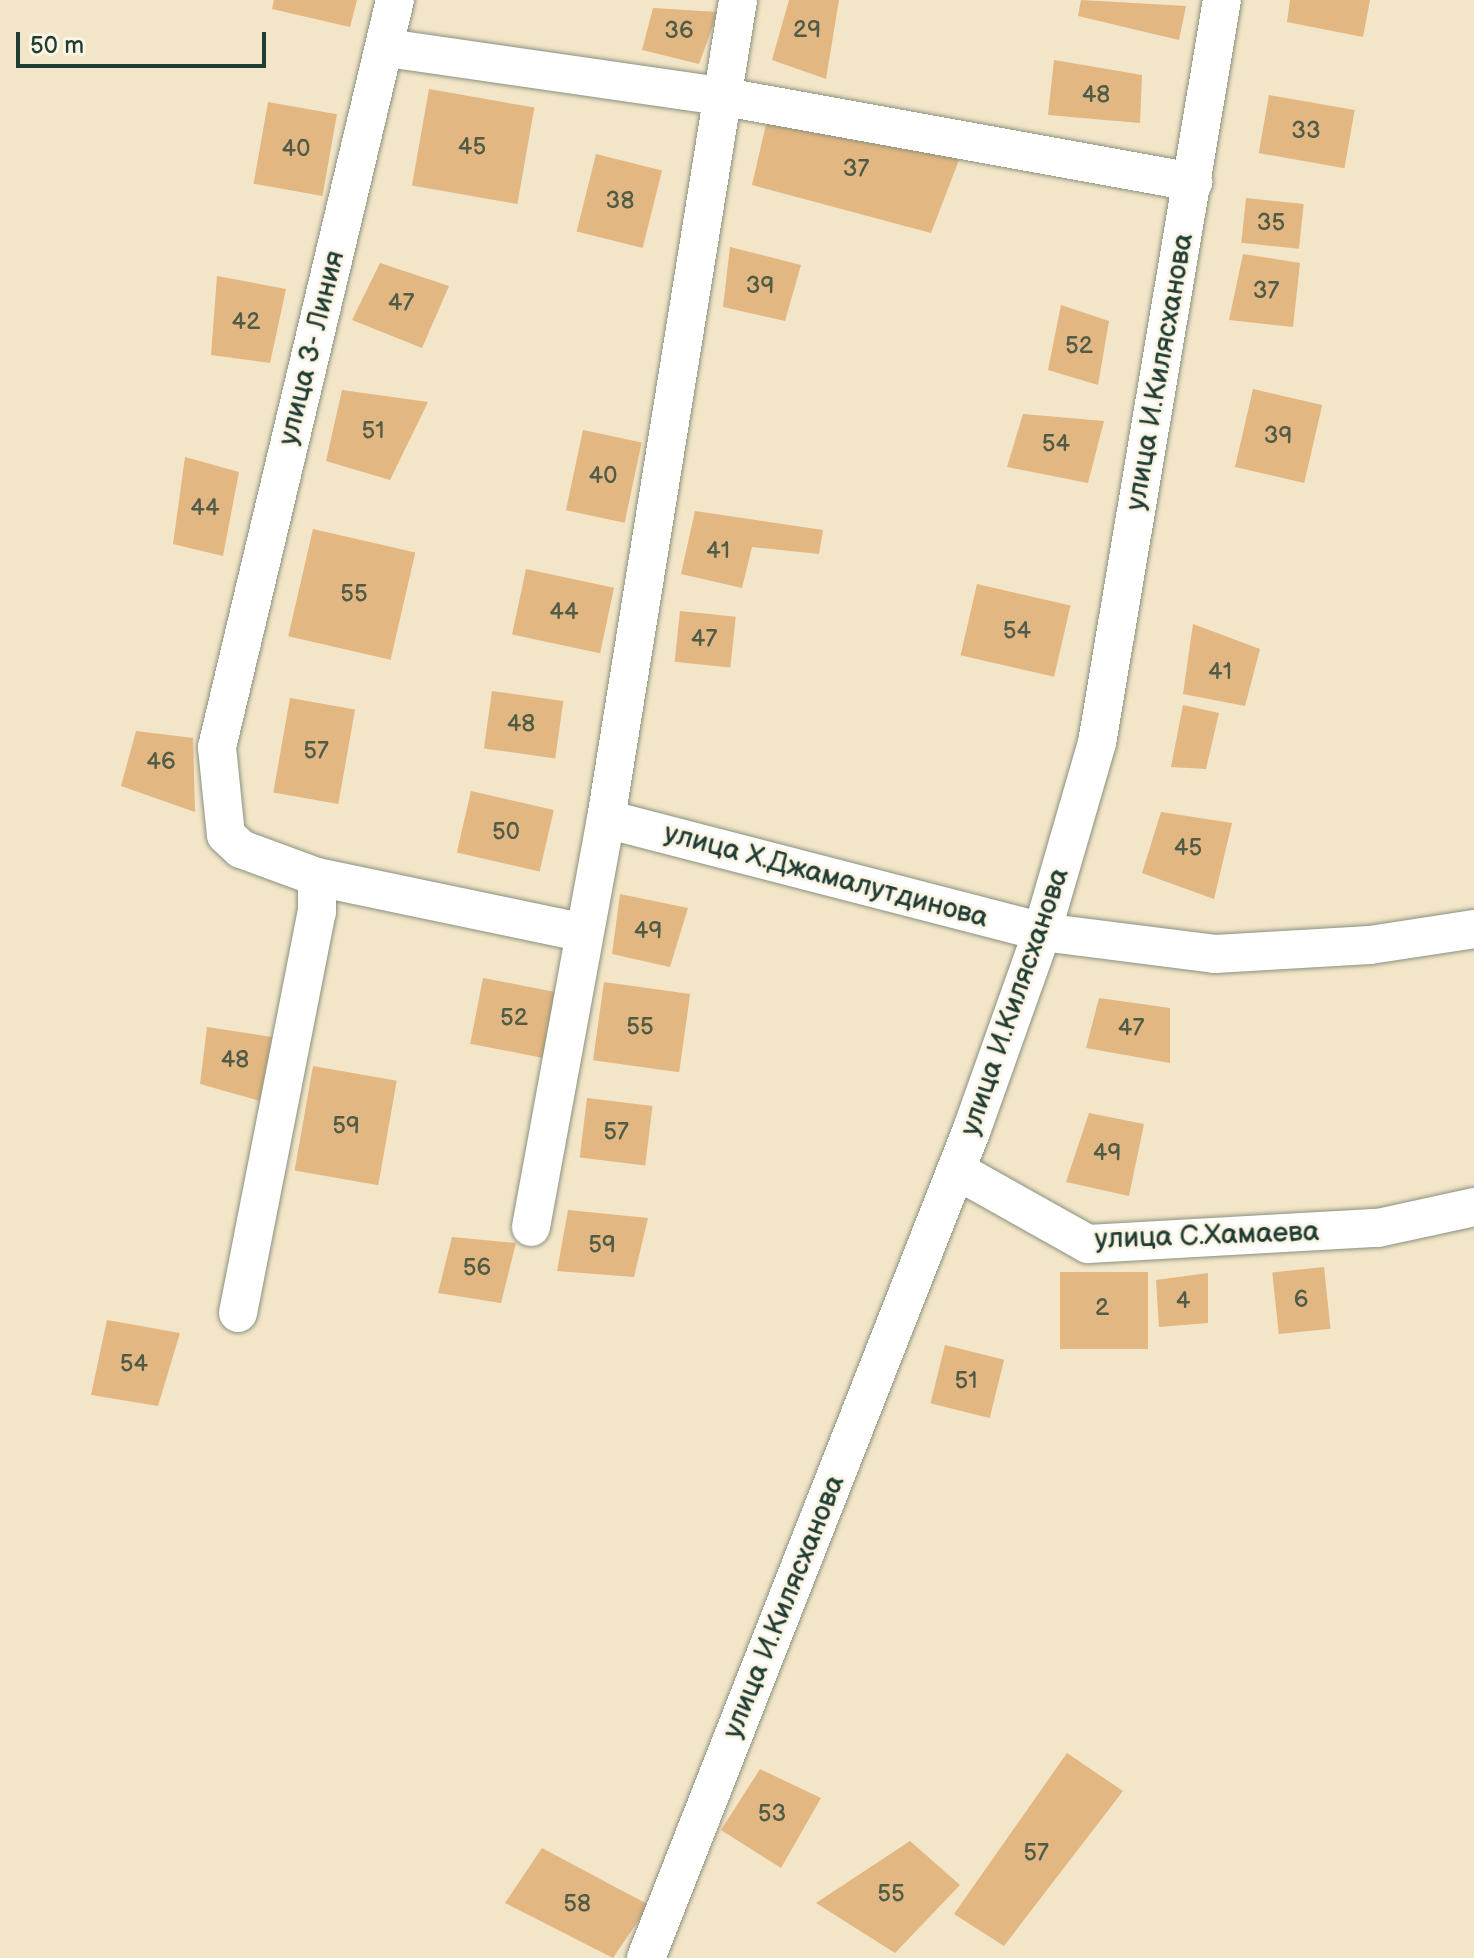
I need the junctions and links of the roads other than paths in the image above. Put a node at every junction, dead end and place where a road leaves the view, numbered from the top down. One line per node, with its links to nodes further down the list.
1 (395, 0): 4 (street, улица 3- Линия)
2 (1222, 0): 6 (street, улица И.Килясханова)
3 (737, 7): 5 (street)
4 (387, 48): 5 (street); 8 (street, улица 3- Линия)
5 (725, 97): 6 (street); 7 (street)
6 (1193, 182): 11 (street, улица И.Килясханова)
7 (606, 819): 10 (street); 11 (street, улица Х.Джамалутдинова)
8 (317, 877): 10 (street, улица 3- Линия); 15 (street)
9 (1474, 929): 11 (street, улица Х.Джамалутдинова)
10 (580, 932): 14 (street)
11 (1042, 932): 12 (street, улица И.Килясханова)
12 (956, 1170): 13 (street, улица С.Хамаева); 16 (street, улица И.Килясханова)
13 (1474, 1207)
14 (531, 1227)
15 (238, 1313)
16 (646, 1958)

